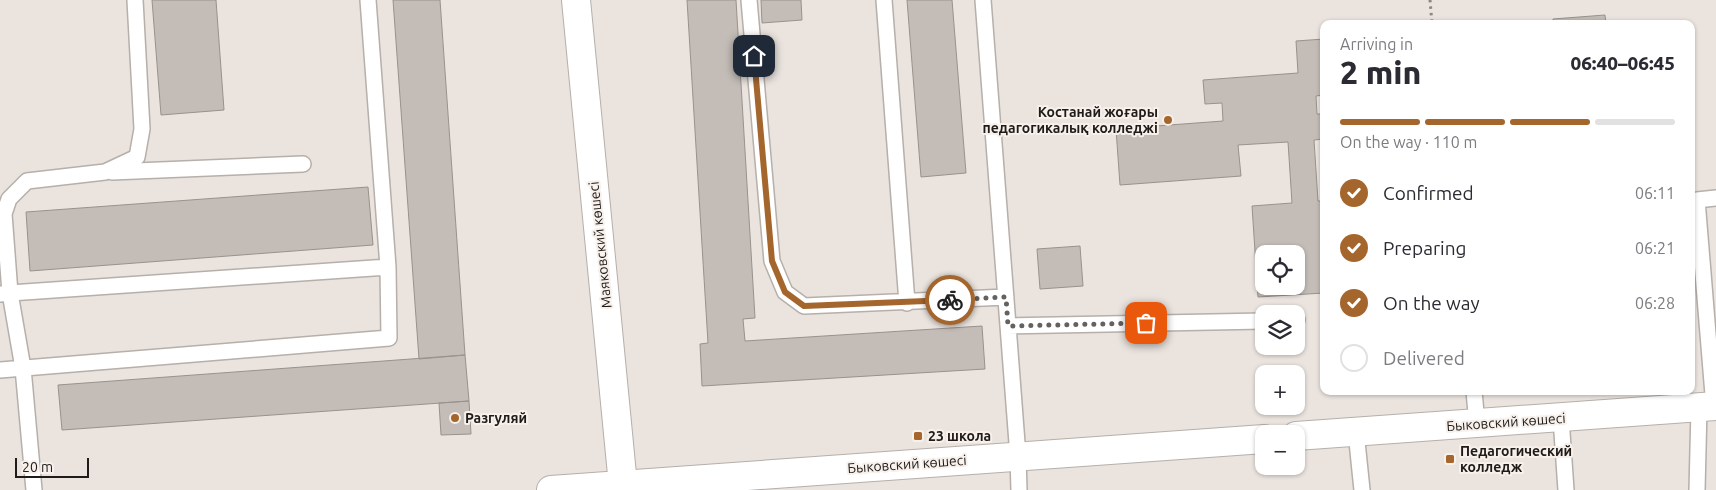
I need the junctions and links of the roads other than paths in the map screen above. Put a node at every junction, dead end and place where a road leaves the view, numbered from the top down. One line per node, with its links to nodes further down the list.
1 (135, 0): 8 (lane)
2 (368, 0): 13 (lane)
3 (576, 0): 29 (main road, Маяковский көшесі)
4 (749, 0): 16 (lane)
5 (884, 0): 16 (lane)
6 (982, 0): 15 (lane)
7 (303, 164): 8 (lane)
8 (105, 172): 9 (lane)
9 (4, 198): 14 (lane)
10 (1716, 198): 11 (lane)
11 (1695, 200)
12 (1695, 214): 22 (lane)
13 (388, 267): 14 (lane); 19 (lane)
14 (5, 294): 19 (lane)
15 (1006, 297): 16 (lane); 18 (lane)
16 (907, 303)
17 (1255, 321): 18 (lane)
18 (1008, 326): 28 (lane)
19 (23, 368): 20 (lane); 30 (lane)
20 (0, 370)
21 (1474, 395): 24 (lane)
22 (1709, 407): 23 (main road, Быковский көшесі); 35 (lane)
23 (1561, 418): 24 (main road, Быковский көшесі); 34 (lane)
24 (1477, 424): 25 (main road, Быковский көшесі)
25 (1356, 432): 26 (main road, Быковский көшесі); 33 (lane)
26 (1305, 435)
27 (1255, 440): 28 (main road, Быковский көшесі)
28 (1018, 456): 29 (main road, Быковский көшесі); 32 (lane)
29 (623, 487): 31 (main road, Быковский көшесі)
30 (34, 490)
31 (551, 490)
32 (1019, 490)
33 (1362, 490)
34 (1566, 490)
35 (1697, 490)

